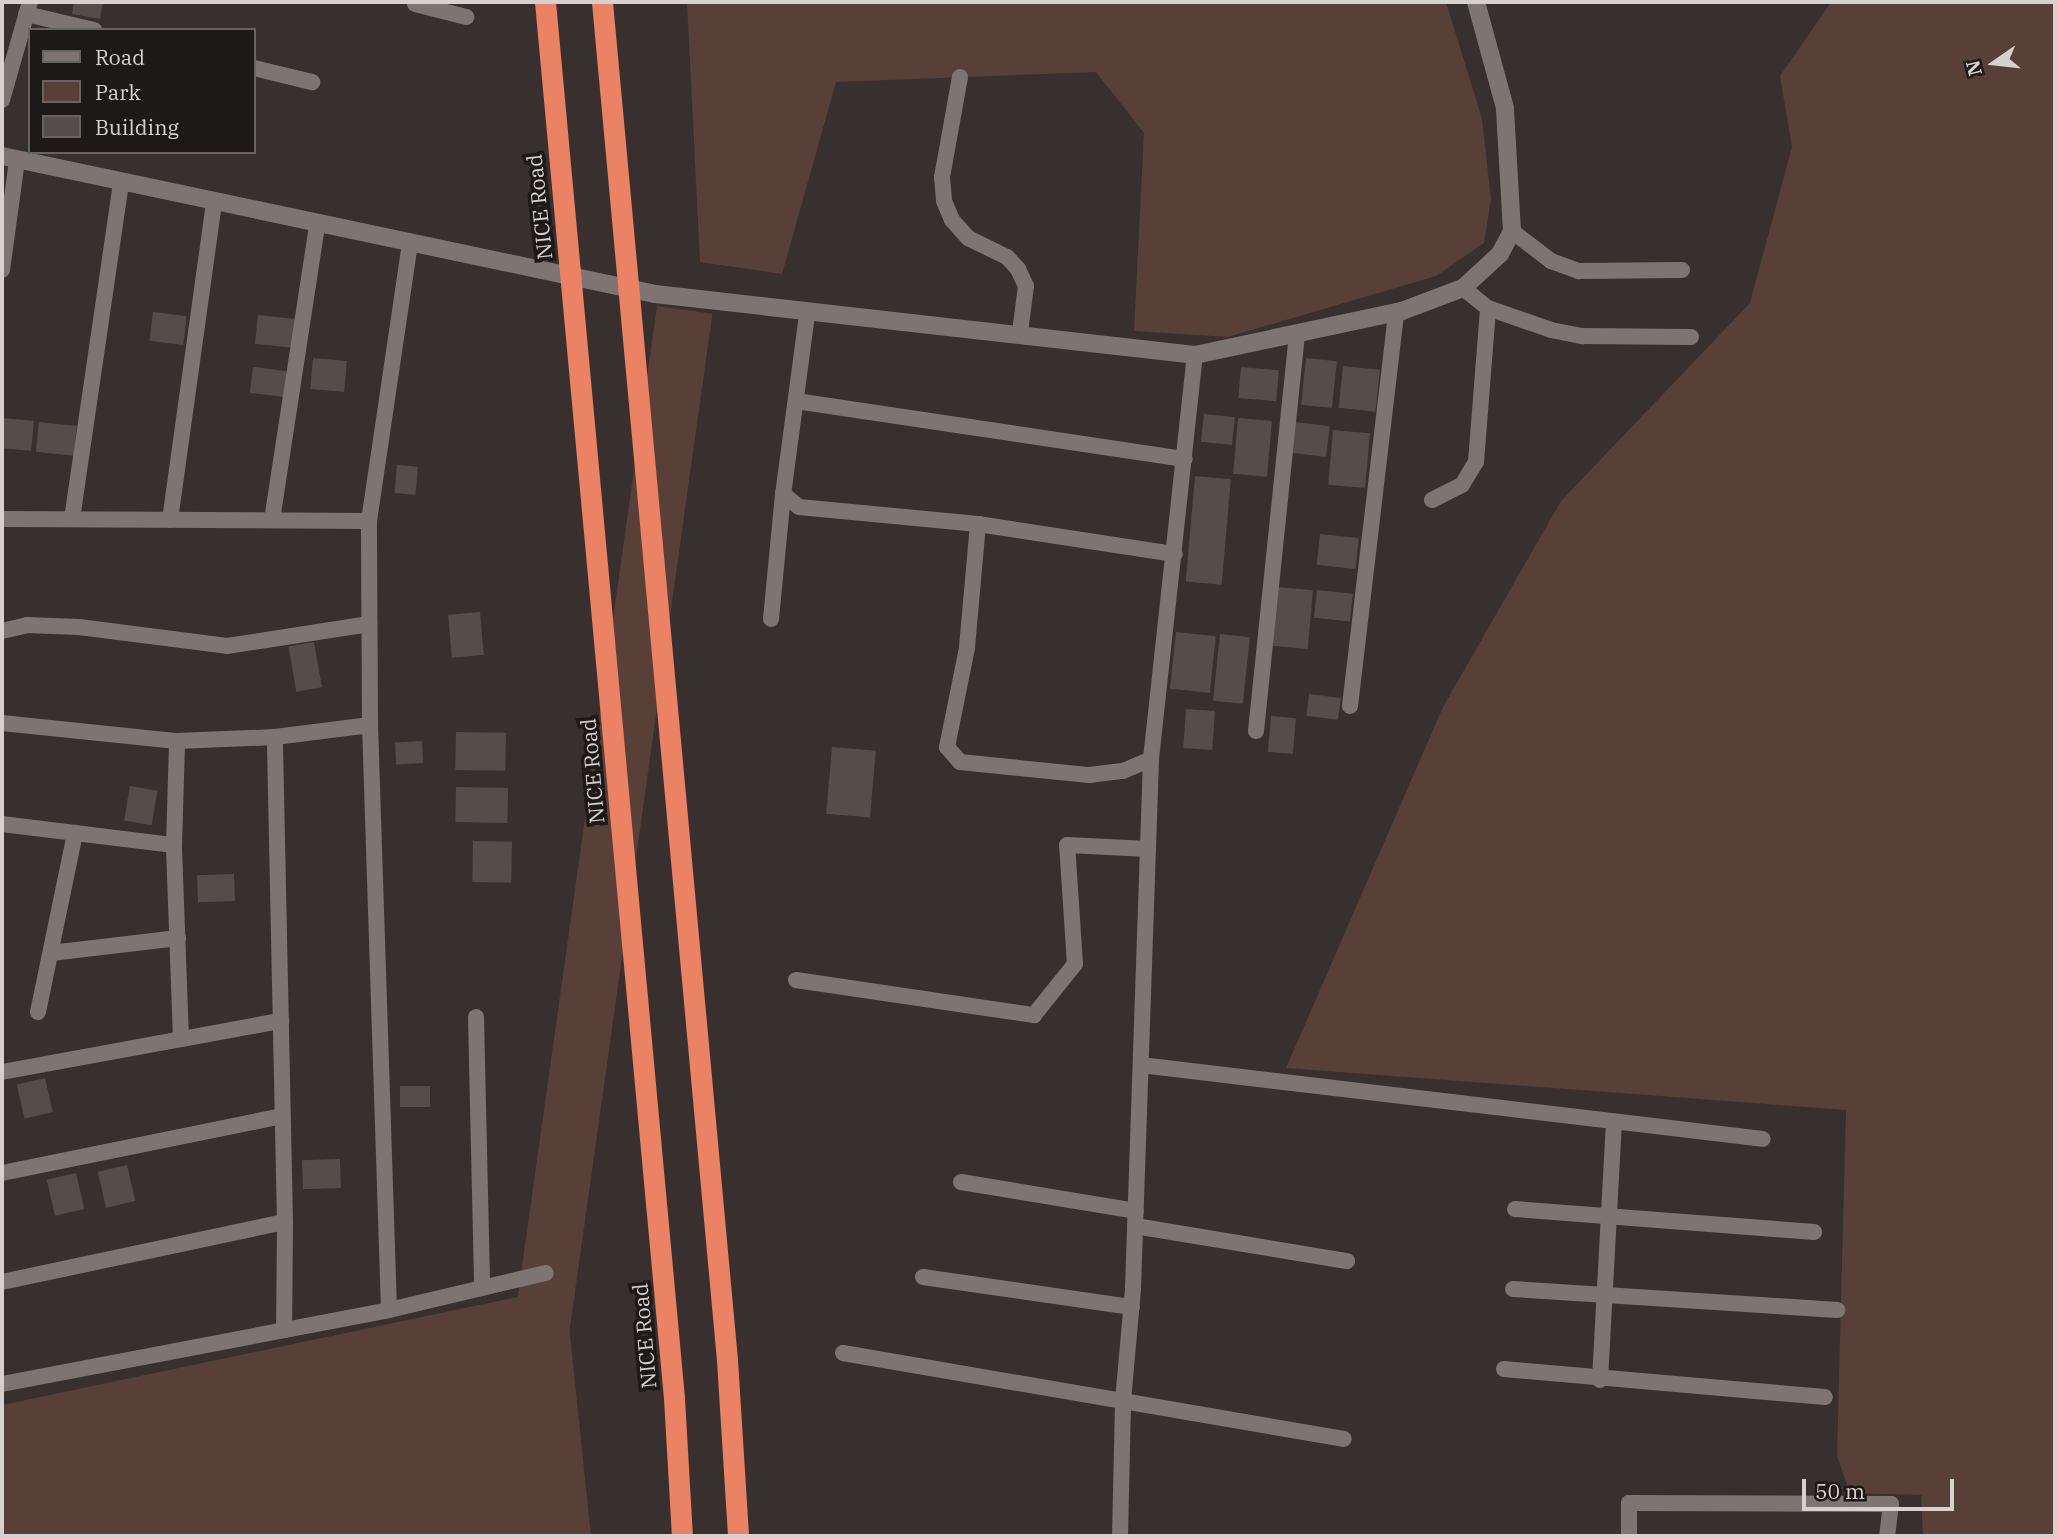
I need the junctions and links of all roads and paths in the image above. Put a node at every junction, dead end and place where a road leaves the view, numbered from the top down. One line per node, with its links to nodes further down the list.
1 (545, 2): 90 (highway, NICE Road)
2 (602, 2): 91 (highway)
3 (1476, 2): 16 (street)
4 (411, 3): 6 (street)
5 (28, 8): 7 (street); 11 (street)
6 (466, 17)
7 (88, 28)
8 (256, 68): 10 (street)
9 (960, 77): 24 (street)
10 (312, 82)
11 (2, 100)
12 (10, 158): 13 (street); 18 (street)
13 (121, 182): 14 (street); 33 (street)
14 (214, 202): 15 (street); 34 (street)
15 (317, 225): 17 (street); 35 (street)
16 (1512, 231): 19 (street); 20 (street)
17 (410, 244): 23 (street); 36 (street)
18 (2, 270)
19 (1682, 271)
20 (1463, 288): 21 (street); 22 (street)
21 (1488, 308): 26 (street); 31 (street)
22 (1396, 312): 25 (street); 42 (street)
23 (807, 314): 24 (street); 28 (street)
24 (1020, 332): 27 (street)
25 (1297, 335): 27 (street); 45 (street)
26 (1691, 337)
27 (1195, 355): 29 (street)
28 (796, 401): 29 (street); 30 (street)
29 (1185, 459): 38 (street)
30 (783, 494): 37 (street); 39 (street)
31 (1432, 500)
32 (2, 519): 33 (street)
33 (72, 519): 34 (street)
34 (170, 520): 35 (street)
35 (272, 520): 36 (street)
36 (369, 521): 40 (street)
37 (978, 524): 38 (street); 48 (street)
38 (1175, 554): 48 (street)
39 (771, 619)
40 (369, 624): 41 (street); 44 (street)
41 (2, 631)
42 (1350, 706)
43 (2, 723): 47 (street)
44 (370, 725): 46 (street); 80 (street)
45 (1256, 731)
46 (275, 737): 47 (street); 58 (street)
47 (177, 741): 51 (street)
48 (1151, 759): 52 (street)
49 (2, 824): 50 (street)
50 (75, 833): 51 (street); 54 (street)
51 (174, 845): 53 (street)
52 (1148, 849): 55 (street); 60 (street)
53 (178, 939): 54 (street); 59 (street)
54 (51, 953): 56 (street)
55 (796, 980)
56 (38, 1012)
57 (476, 1017): 76 (street)
58 (281, 1021): 59 (street); 62 (street)
59 (181, 1038): 61 (street)
60 (1141, 1065): 63 (street); 69 (street)
61 (2, 1072)
62 (282, 1116): 65 (street); 70 (street)
63 (1614, 1121): 64 (street); 68 (street)
64 (1763, 1139)
65 (2, 1172)
66 (961, 1182): 69 (street)
67 (1515, 1209): 68 (street)
68 (1609, 1217): 71 (street); 78 (street)
69 (1135, 1219): 72 (street); 79 (street)
70 (285, 1222): 75 (street); 82 (street)
71 (1814, 1232)
72 (1347, 1261)
73 (546, 1273): 76 (street)
74 (923, 1277): 79 (street)
75 (2, 1282)
76 (482, 1288): 80 (street)
77 (1513, 1289): 78 (street)
78 (1605, 1293): 81 (street); 85 (street)
79 (1132, 1307): 88 (street)
80 (389, 1310): 82 (street)
81 (1837, 1310)
82 (284, 1330): 86 (street)
83 (843, 1353): 88 (street)
84 (1504, 1369): 85 (street)
85 (1600, 1380): 87 (street)
86 (2, 1384)
87 (1825, 1397)
88 (1123, 1401): 89 (street); 92 (street)
89 (1344, 1438)
90 (682, 1536)
91 (738, 1536)
92 (1120, 1536)
93 (1629, 1536): 94 (street)
94 (1887, 1536)

